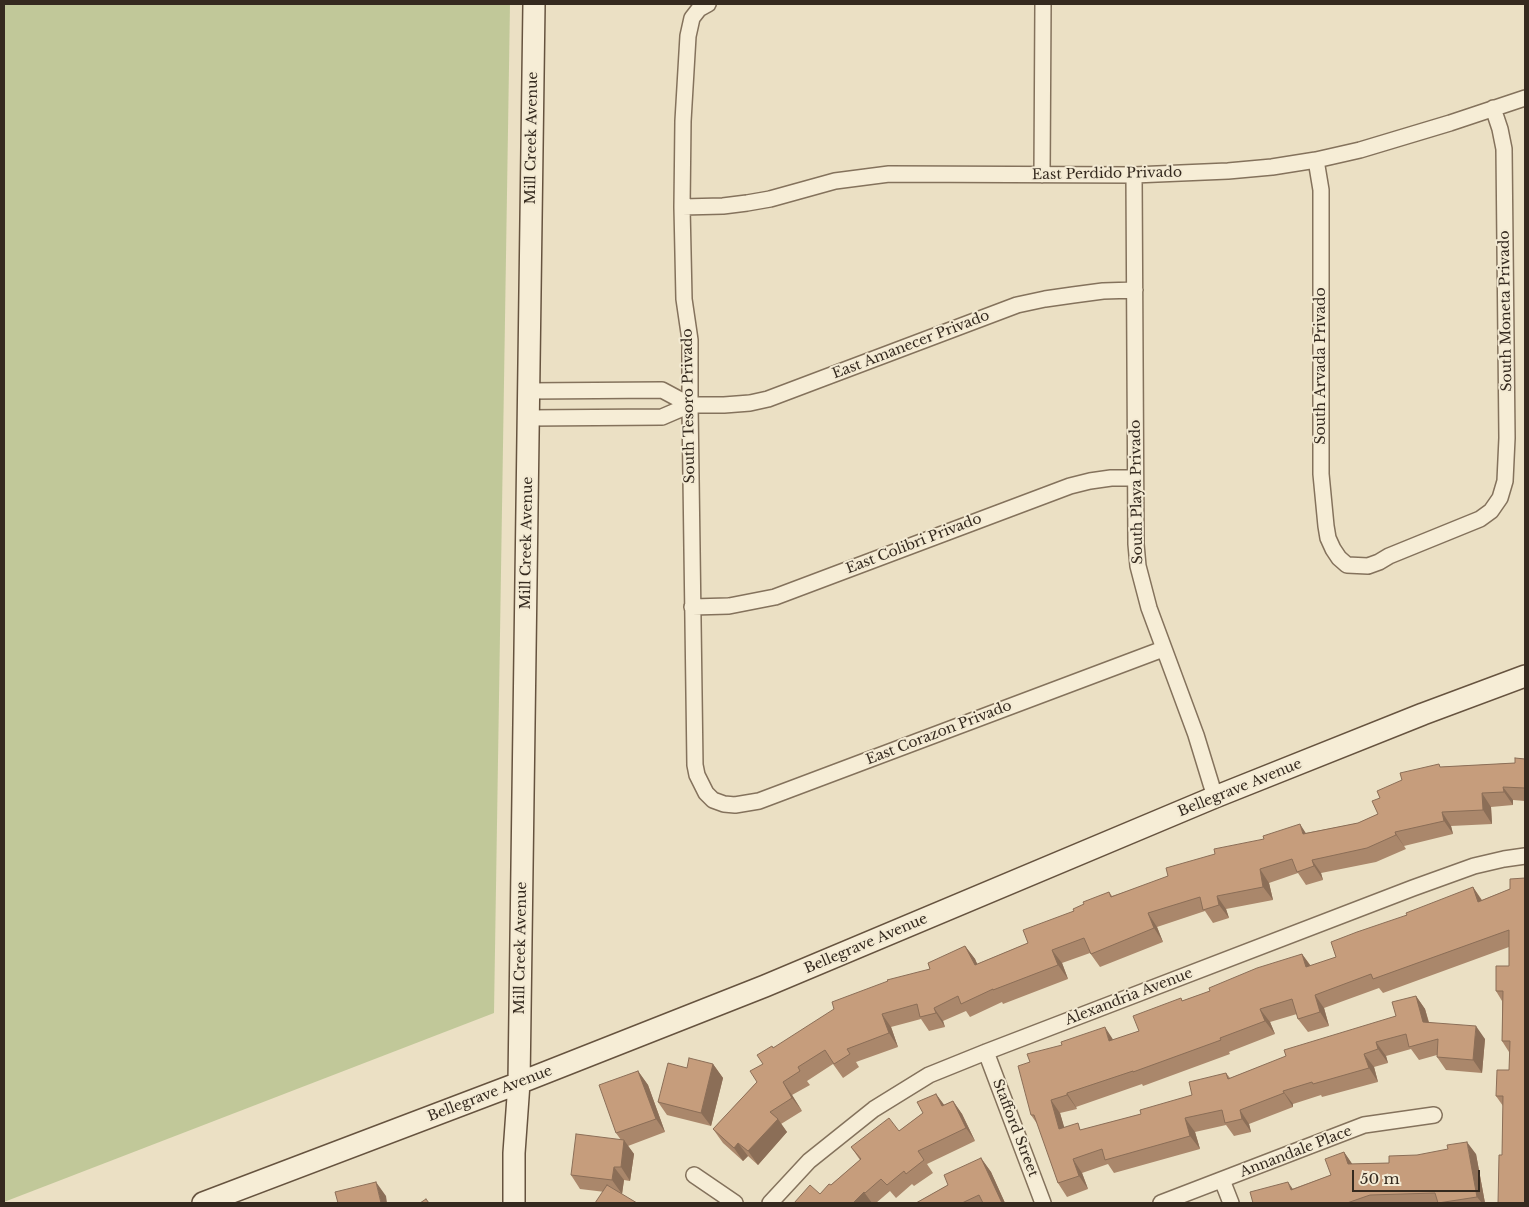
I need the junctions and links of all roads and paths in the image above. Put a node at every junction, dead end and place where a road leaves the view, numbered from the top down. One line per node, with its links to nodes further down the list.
1 (534, 4): 11 (main road, Mill Creek Avenue)
2 (1043, 4): 7 (street)
3 (704, 7): 9 (street, South Tesoro Privado)
4 (1525, 98): 5 (street, East Perdido Privado)
5 (1493, 108): 6 (street, East Perdido Privado); 15 (street, South Moneta Privado)
6 (1316, 160): 8 (street, East Perdido Privado); 15 (street, South Arvada Privado)
7 (1042, 175): 8 (street, East Perdido Privado); 9 (street, East Perdido Privado)
8 (1134, 175): 10 (street, South Playa Privado)
9 (682, 207): 12 (street, South Tesoro Privado)
10 (1134, 290): 12 (street, East Amanecer Privado); 14 (street, South Playa Privado)
11 (529, 391): 12 (street, East Amanecer Privado); 13 (main road, Mill Creek Avenue)
12 (690, 405): 13 (street, East Amanecer Privado); 16 (street, South Tesoro Privado)
13 (528, 418): 23 (main road, Mill Creek Avenue)
14 (1136, 478): 16 (street, East Colibri Privado); 17 (street, South Playa Privado)
15 (1347, 565)
16 (692, 607): 20 (street, South Tesoro Privado)
17 (1163, 649): 19 (street, South Playa Privado); 20 (street, East Corazon Privado)
18 (1525, 676): 19 (main road, Bellegrave Avenue)
19 (1215, 797): 23 (main road, Bellegrave Avenue)
20 (713, 800)
21 (1525, 856): 22 (street, Alexandria Avenue)
22 (986, 1052): 30 (street, Alexandria Avenue); 31 (street, Stafford Street)
23 (519, 1083): 27 (main road, Bellegrave Avenue); 28 (main road, Mill Creek Avenue)
24 (1434, 1115): 26 (street, Annandale Place)
25 (694, 1175): 29 (street)
26 (1222, 1180): 32 (street, Annandale Place); 33 (street)
27 (203, 1203)
28 (514, 1203)
29 (735, 1203)
30 (770, 1203)
31 (1043, 1203)
32 (1161, 1203)
33 (1231, 1203)

